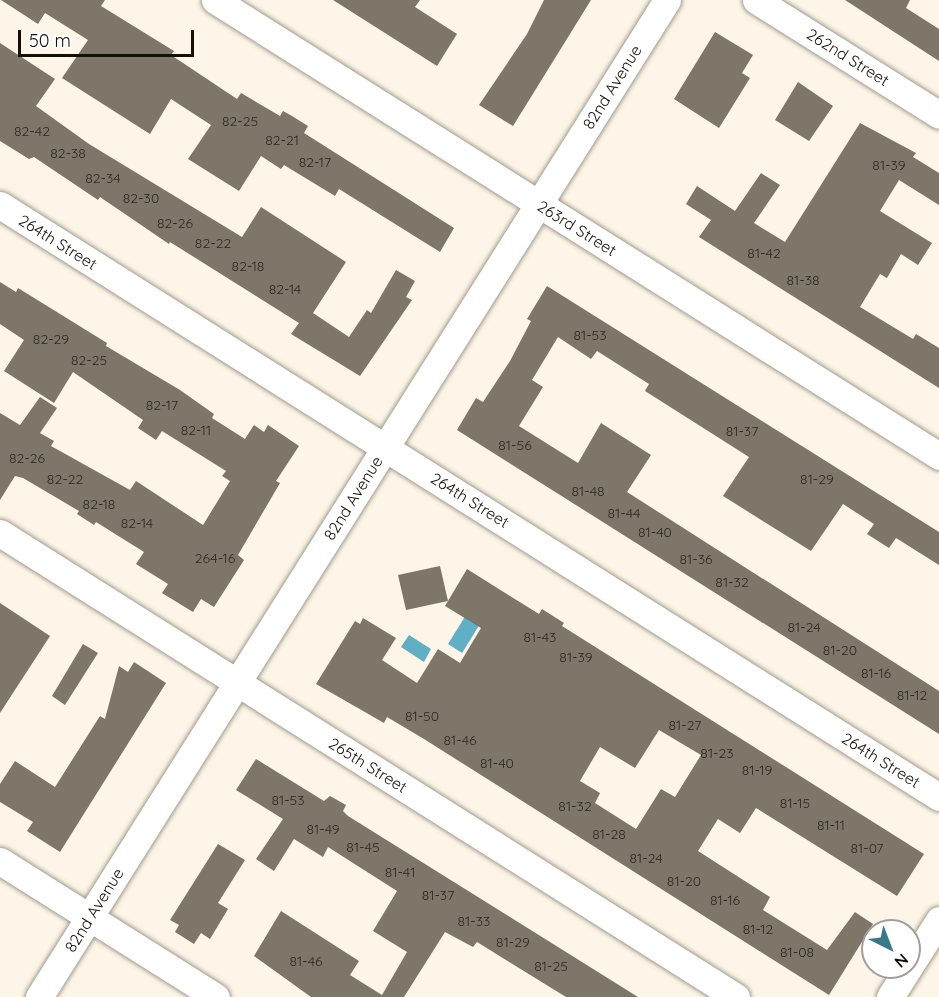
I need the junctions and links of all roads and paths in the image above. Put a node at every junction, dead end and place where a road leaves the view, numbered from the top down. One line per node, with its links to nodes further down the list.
1 (215, 0): 5 (street, 263rd Street)
2 (667, 0): 5 (street, 82nd Avenue)
3 (756, 0): 4 (street, 262nd Street)
4 (939, 115)
5 (539, 203): 7 (street, 82nd Avenue); 8 (street, 263rd Street)
6 (0, 205): 7 (street, 264th Street)
7 (385, 447): 10 (street, 82nd Avenue); 11 (street, 264th Street)
8 (939, 456)
9 (0, 533): 10 (street, 265th Street)
10 (237, 682): 13 (street, 82nd Avenue); 17 (street, 265th Street)
11 (939, 796)
12 (0, 861): 13 (street)
13 (89, 917): 15 (street, 82nd Avenue); 16 (street)
14 (939, 920): 18 (street)
15 (39, 997)
16 (216, 997)
17 (736, 997)
18 (890, 997)

